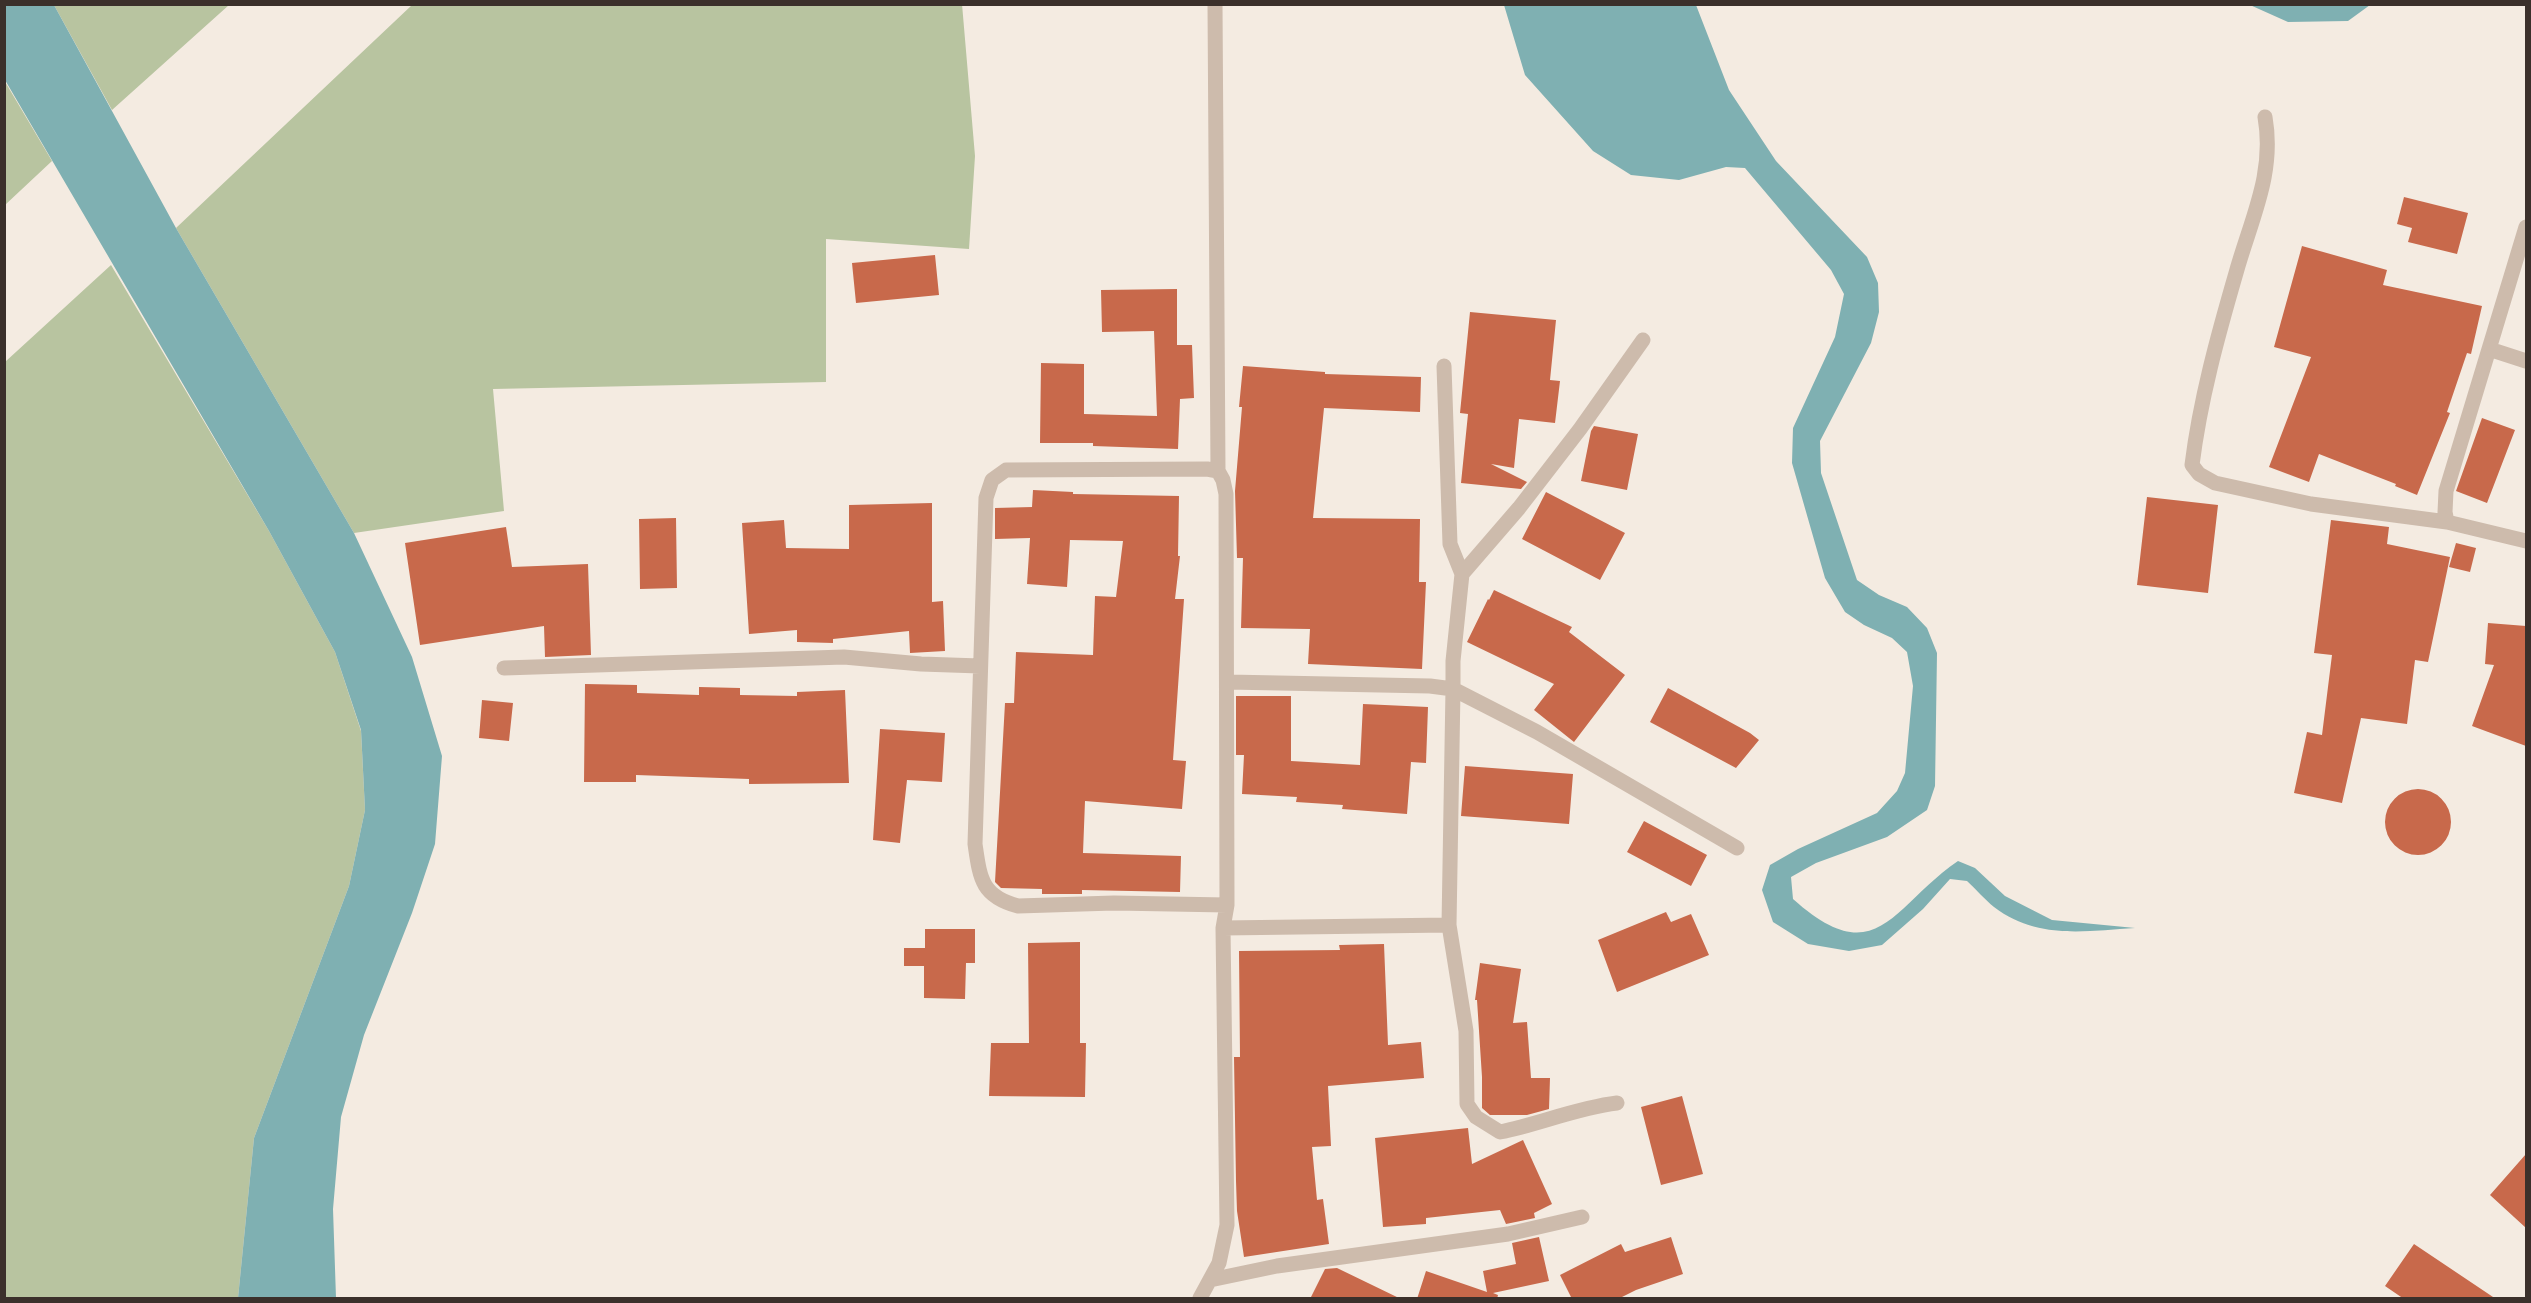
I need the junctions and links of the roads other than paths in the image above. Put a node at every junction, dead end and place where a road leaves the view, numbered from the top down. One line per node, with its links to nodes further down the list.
1 (1215, 4): 8 (street)
2 (2265, 117): 9 (street)
3 (2526, 227): 5 (street)
4 (1643, 340): 11 (street)
5 (2489, 349): 6 (street); 9 (street)
6 (2526, 361)
7 (1444, 366): 11 (street)
8 (1218, 471): 12 (street); 14 (street)
9 (2447, 522): 10 (street)
10 (2526, 541)
11 (1462, 574): 15 (street)
12 (980, 666): 13 (street); 17 (street)
13 (504, 668)
14 (1228, 682): 15 (street); 17 (street)
15 (1453, 689): 16 (street); 18 (street)
16 (1737, 848)
17 (1227, 904): 19 (street)
18 (1449, 925): 19 (street); 20 (street)
19 (1224, 928): 22 (street)
20 (1617, 1103)
21 (1582, 1217): 22 (street)
22 (1210, 1280): 23 (street)
23 (1200, 1299)

